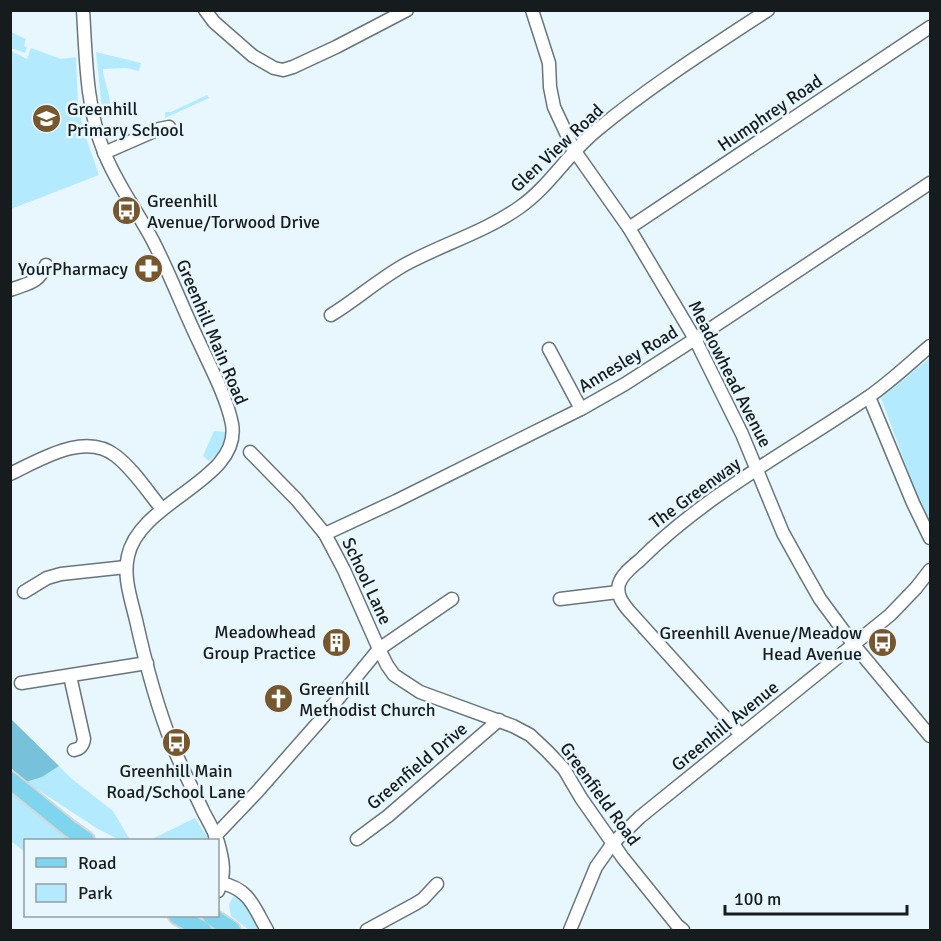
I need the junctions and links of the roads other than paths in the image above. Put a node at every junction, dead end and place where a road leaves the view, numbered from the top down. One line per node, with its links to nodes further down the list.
1 (83, 10): 9 (street, Greenhill Main Road)
2 (205, 10): 3 (street)
3 (407, 10)
4 (532, 10): 8 (street, Meadowhead Avenue)
5 (768, 10): 8 (street, Glen View Road)
6 (930, 27): 11 (street, Humphrey Road)
7 (169, 127): 9 (street)
8 (574, 150): 11 (street, Meadowhead Avenue); 14 (street, Glen View Road)
9 (104, 153): 23 (street, Greenhill Main Road)
10 (930, 183): 15 (street, Annesley Road)
11 (629, 228): 15 (street, Meadowhead Avenue)
12 (46, 265): 13 (street)
13 (10, 290)
14 (331, 315)
15 (695, 339): 19 (street, Annesley Road); 21 (street, Meadowhead Avenue)
16 (930, 346): 18 (street, The Greenway)
17 (549, 349): 19 (street)
18 (869, 397): 21 (street, The Greenway); 25 (street)
19 (581, 409): 24 (street, Annesley Road)
20 (250, 452): 24 (street, School Lane)
21 (757, 469): 29 (street, The Greenway); 32 (street, Meadowhead Avenue)
22 (10, 474): 23 (street)
23 (162, 509): 26 (street, Greenhill Main Road)
24 (325, 534): 33 (street, School Lane)
25 (930, 538)
26 (126, 567): 28 (street); 34 (street, Greenhill Main Road)
27 (930, 570): 32 (street, Greenhill Avenue)
28 (24, 592)
29 (618, 592): 31 (street); 38 (street)
30 (452, 598): 33 (street)
31 (560, 599)
32 (854, 645): 38 (street, Greenhill Avenue); 39 (street, Meadowhead Avenue)
33 (379, 649): 37 (street, Greenfield Road); 43 (street, School Lane)
34 (147, 663): 35 (street); 43 (street, Greenhill Main Road)
35 (70, 676): 36 (street); 40 (street)
36 (21, 683)
37 (500, 720): 44 (street, Greenfield Drive); 45 (street, Greenfield Road)
38 (741, 735): 45 (street, Greenhill Avenue)
39 (930, 736)
40 (74, 750)
41 (10, 780): 42 (main road)
42 (85, 839)
43 (217, 839)
44 (357, 839)
45 (613, 843): 54 (street, Greenhill Avenue); 55 (street, Greenfield Road)
46 (219, 846): 48 (street, Greenhill Main Road)
47 (437, 884): 53 (street)
48 (219, 887): 52 (street, Greenhill Main Road)
49 (184, 917): 50 (main road)
50 (206, 923): 51 (main road)
51 (232, 930)
52 (267, 930)
53 (367, 930)
54 (570, 930)
55 (683, 930)

